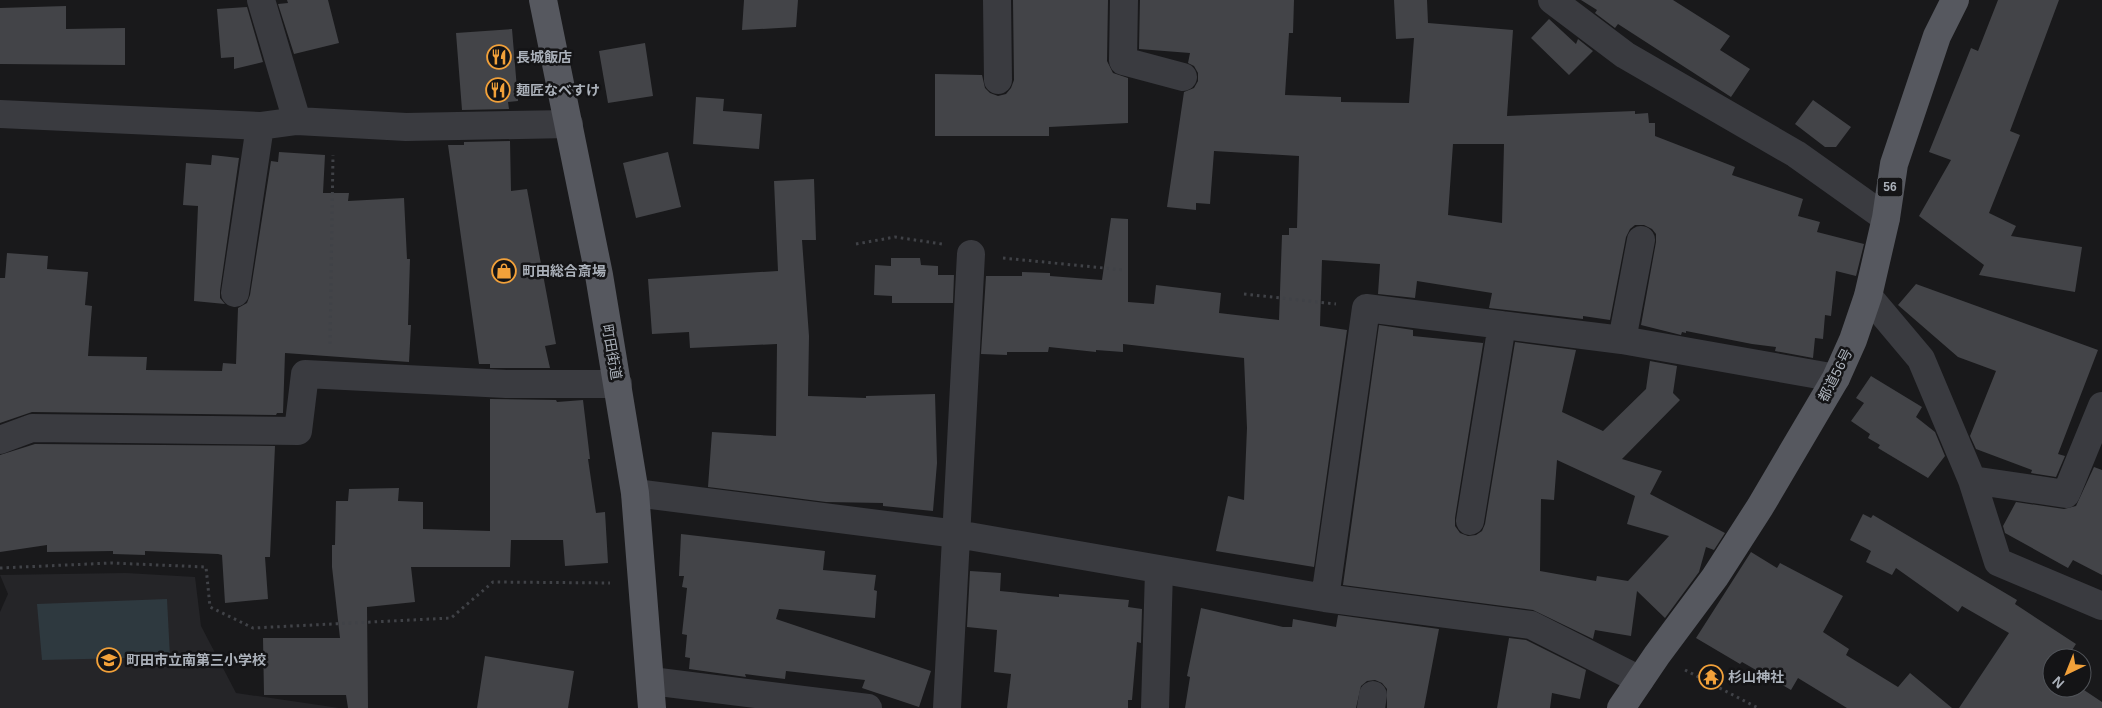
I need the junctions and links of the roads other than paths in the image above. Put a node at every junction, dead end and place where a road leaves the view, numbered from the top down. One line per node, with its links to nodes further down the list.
1 (261, 0): 10 (street)
2 (543, 0): 11 (main road, 町田街道)
3 (997, 0): 8 (street)
4 (1124, 0): 7 (street)
5 (1552, 0): 13 (street)
6 (1955, 0): 13 (main road, 都道56号 / 56)
7 (1183, 77)
8 (998, 80)
9 (0, 114): 12 (street)
10 (297, 121): 11 (street); 12 (street)
11 (569, 124): 21 (main road, 町田街道)
12 (260, 126): 16 (street)
13 (1886, 218): 17 (main road, 都道56号 / 56)
14 (1641, 240): 19 (street)
15 (971, 254): 27 (street)
16 (236, 293)
17 (1868, 296): 20 (main road, 都道56号 / 56); 24 (street)
18 (1502, 325): 19 (street); 26 (street); 29 (street)
19 (1622, 340): 20 (street)
20 (1836, 378): 31 (main road, 都道56号 / 56)
21 (618, 384): 23 (street); 25 (main road, 町田街道)
22 (2102, 406): 24 (street)
23 (0, 440)
24 (1972, 480): 30 (street)
25 (635, 493): 27 (street); 32 (main road, 町田街道)
26 (1470, 521)
27 (958, 534): 28 (street); 36 (street)
28 (1159, 571): 29 (street); 37 (street)
29 (1325, 598): 31 (street)
30 (2102, 606)
31 (1640, 680): 33 (main road, 都道56号 / 56)
32 (651, 681): 34 (main road, 町田街道); 35 (street)
33 (1624, 707)
34 (652, 708)
35 (868, 708)
36 (947, 708)
37 (1154, 708)

